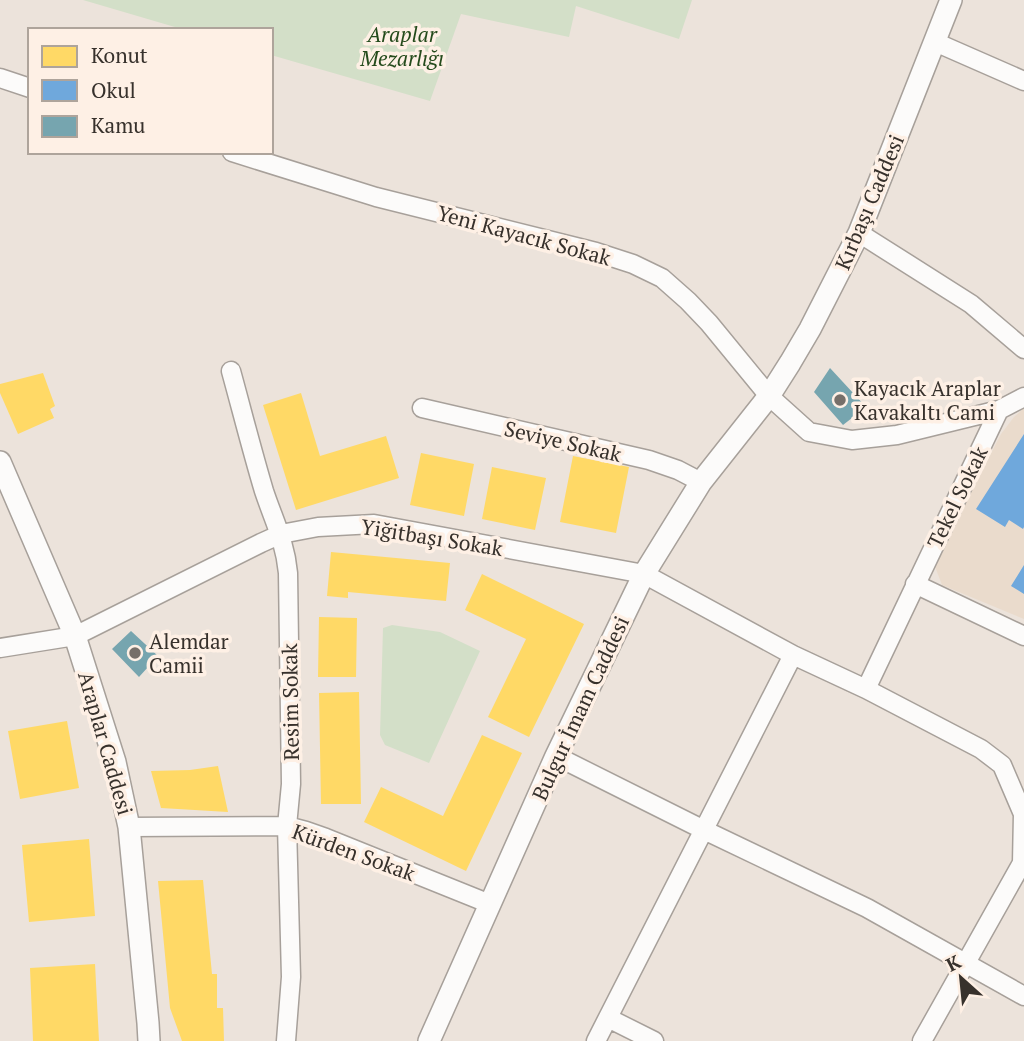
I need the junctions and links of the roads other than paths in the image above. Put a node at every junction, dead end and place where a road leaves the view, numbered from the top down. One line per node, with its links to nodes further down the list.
1 (951, 0): 2 (street, Kırbaşı Caddesi)
2 (935, 41): 4 (street); 7 (street, Kırbaşı Caddesi)
3 (0, 78): 5 (street)
4 (1024, 81)
5 (28, 87)
6 (238, 154): 10 (street, Yeni Kayacık Sokak)
7 (859, 233): 8 (street); 10 (street, Kırbaşı Caddesi)
8 (1024, 349)
9 (231, 371): 16 (street, Resim Sokak)
10 (768, 396): 13 (street, Yeni Kayacık Sokak); 15 (street, Bulgur İmam Caddesi)
11 (1024, 397): 13 (street, Yeni Kayacık Sokak)
12 (422, 408): 15 (street, Seviye Sokak)
13 (999, 410): 18 (street, Tekel Sokak)
14 (0, 462): 19 (street, Araplar Caddesi)
15 (701, 482): 17 (street, Bulgur İmam Caddesi)
16 (281, 534): 17 (street, Yiğitbaşı Sokak); 19 (street, Yiğitbaşı Sokak); 26 (street, Resim Sokak)
17 (644, 574): 22 (street, Yiğitbaşı Sokak); 24 (street, Bulgur İmam Caddesi)
18 (915, 584): 20 (street); 23 (street, Tekel Sokak)
19 (75, 636): 21 (street, Yiğitbaşı Sokak); 25 (street, Araplar Caddesi)
20 (1024, 636)
21 (0, 648)
22 (793, 655): 23 (street, Yiğitbaşı Sokak); 27 (street)
23 (866, 689): 28 (street, Yiğitbaşı Sokak)
24 (556, 757): 27 (street); 29 (street, Bulgur İmam Caddesi)
25 (129, 827): 26 (street, Kürden Sokak); 33 (street, Araplar Caddesi)
26 (287, 827): 29 (street, Kürden Sokak); 34 (street, Resim Sokak)
27 (704, 830): 30 (street); 32 (street)
28 (1023, 836): 30 (street, Yiğitbaşı Sokak)
29 (490, 904): 35 (street, Bulgur İmam Caddesi)
30 (965, 964): 31 (street); 38 (street, Yiğitbaşı Sokak)
31 (1024, 996)
32 (608, 1018): 36 (street); 37 (street)
33 (148, 1037)
34 (286, 1041)
35 (429, 1041)
36 (596, 1041)
37 (654, 1041)
38 (922, 1041)

